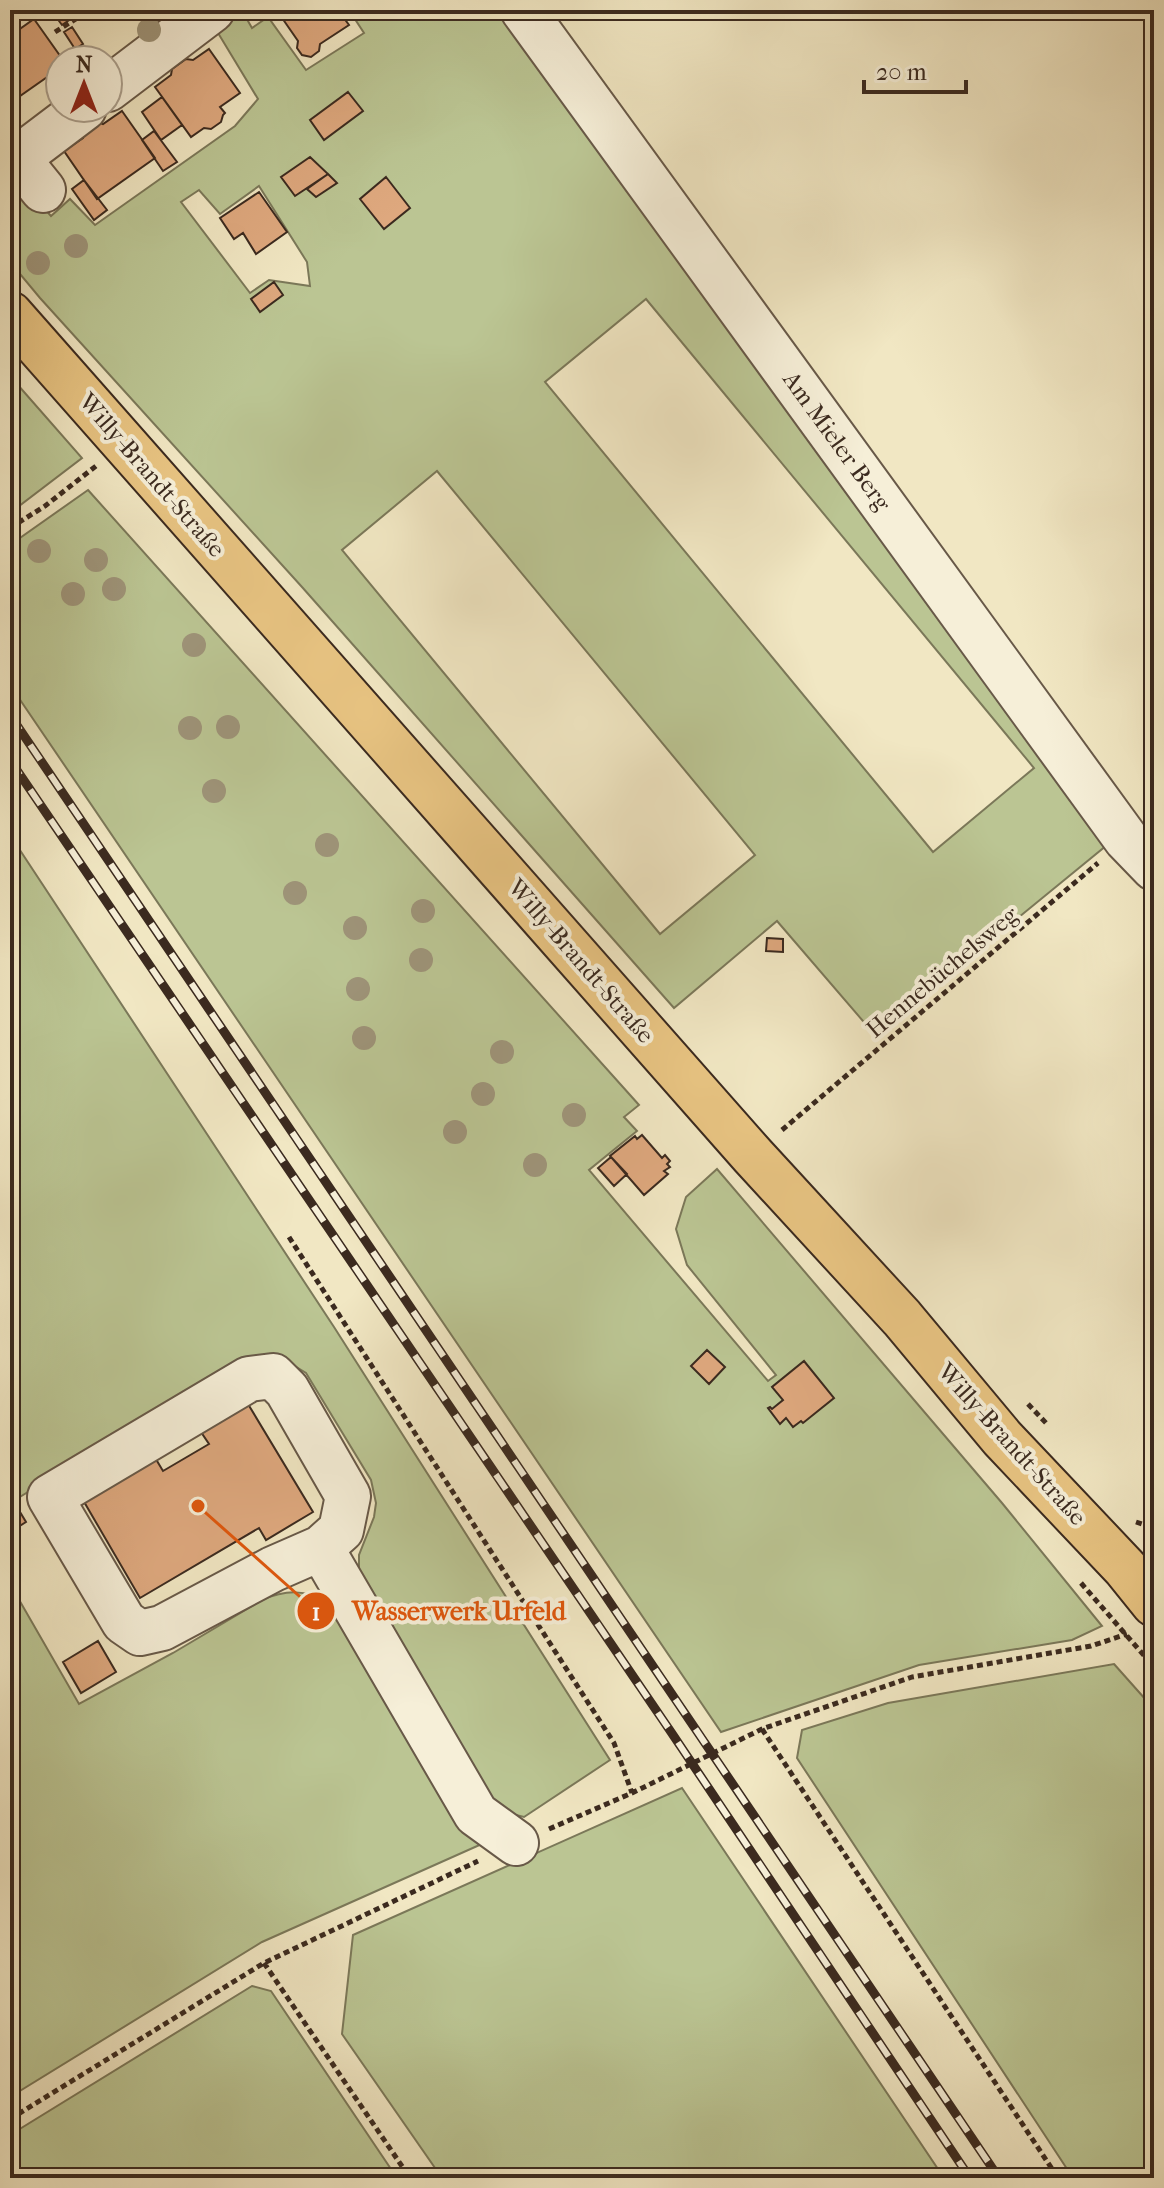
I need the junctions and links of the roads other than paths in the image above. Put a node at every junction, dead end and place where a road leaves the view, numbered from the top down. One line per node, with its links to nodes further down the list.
1 (212, 10): 3 (street)
2 (523, 10): 7 (street, Am Mieler Berg)
3 (124, 77)
4 (69, 124): 5 (street)
5 (24, 171)
6 (10, 314): 9 (main road, Willy-Brandt-Straße)
7 (1140, 854)
8 (321, 1548): 8 (street); 11 (street)
9 (1140, 1564): 10 (main road, Willy-Brandt-Straße)
10 (1144, 1616)
11 (516, 1843)

